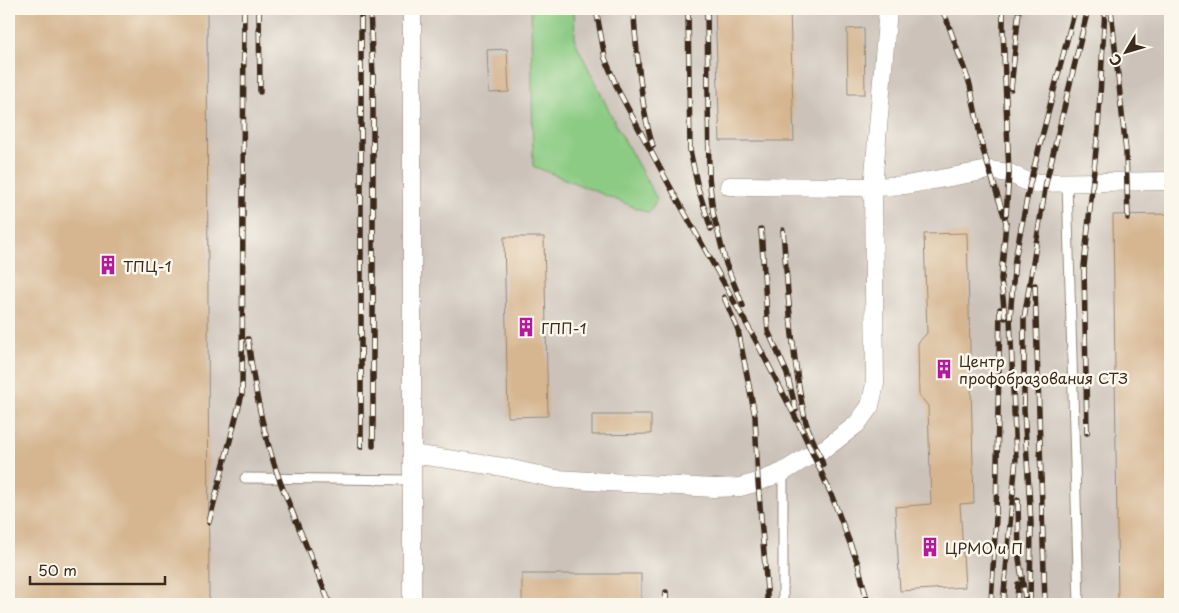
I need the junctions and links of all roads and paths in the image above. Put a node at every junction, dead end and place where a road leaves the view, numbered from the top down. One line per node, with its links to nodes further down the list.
1 (412, 9): 7 (street)
2 (888, 9): 6 (street)
3 (1170, 180): 4 (street)
4 (1067, 182): 6 (street); 13 (lane)
5 (729, 186): 6 (street)
6 (873, 187): 8 (street)
7 (412, 454): 8 (street); 10 (street)
8 (783, 472): 11 (lane)
9 (245, 478): 10 (lane)
10 (412, 480): 12 (street)
11 (786, 603)
12 (412, 604)
13 (1079, 604)

